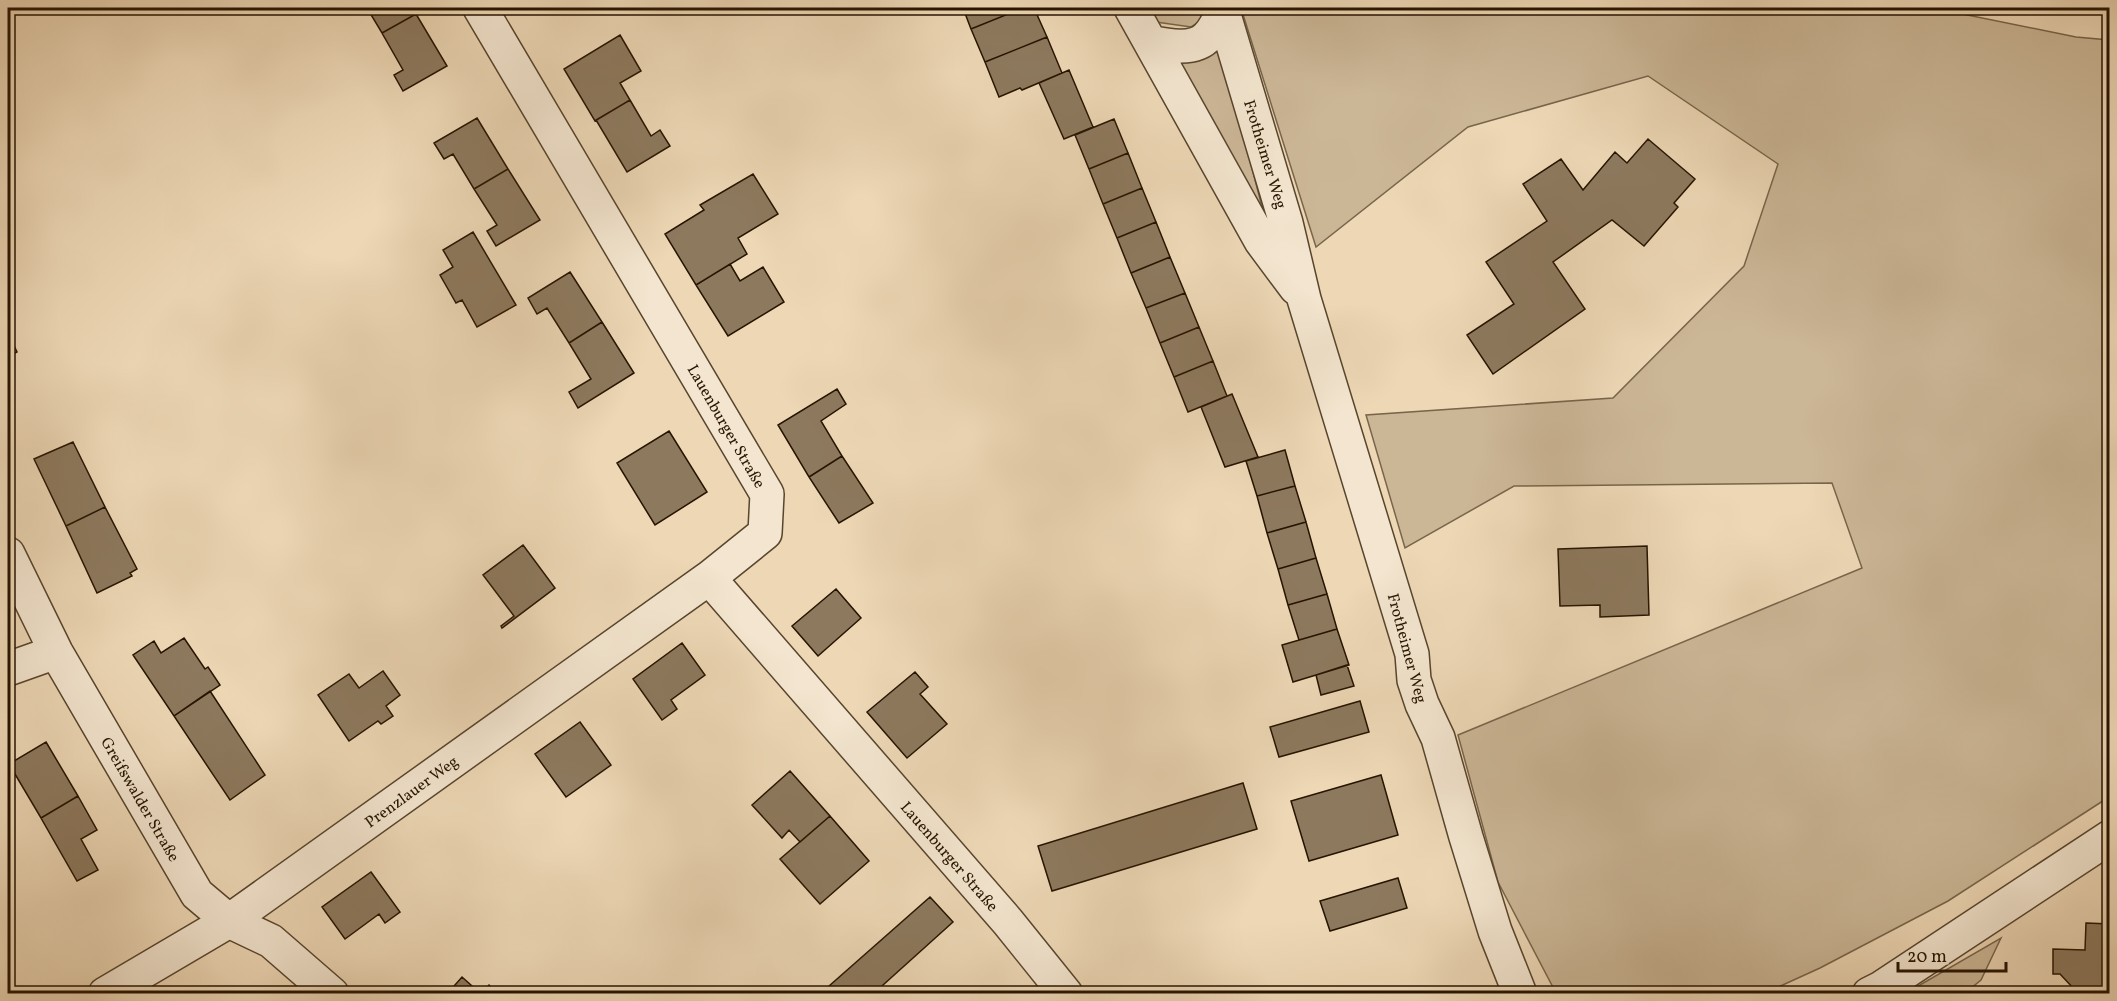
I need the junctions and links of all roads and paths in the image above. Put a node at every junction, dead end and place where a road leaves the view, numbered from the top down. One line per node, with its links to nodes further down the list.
1 (480, 8): 7 (street, Lauenburger Straße)
2 (1131, 8): 4 (street, Frotheimer Weg)
3 (1223, 9): 4 (street, Frotheimer Weg); 5 (street, Frotheimer Weg)
4 (1151, 42): 5 (street, Frotheimer Weg)
5 (1304, 299): 15 (street, Frotheimer Weg)
6 (8, 554): 8 (street, Greifswalder Straße)
7 (709, 578): 11 (street, Prenzlauer Weg); 14 (street, Lauenburger Straße)
8 (56, 652): 9 (street); 11 (street, Greifswalder Straße)
9 (8, 669)
10 (2109, 837): 16 (street)
11 (229, 921): 12 (street, Prenzlauer Weg); 13 (street, Greifswalder Straße)
12 (105, 993)
13 (332, 993)
14 (1066, 993)
15 (1520, 993)
16 (1869, 993)

